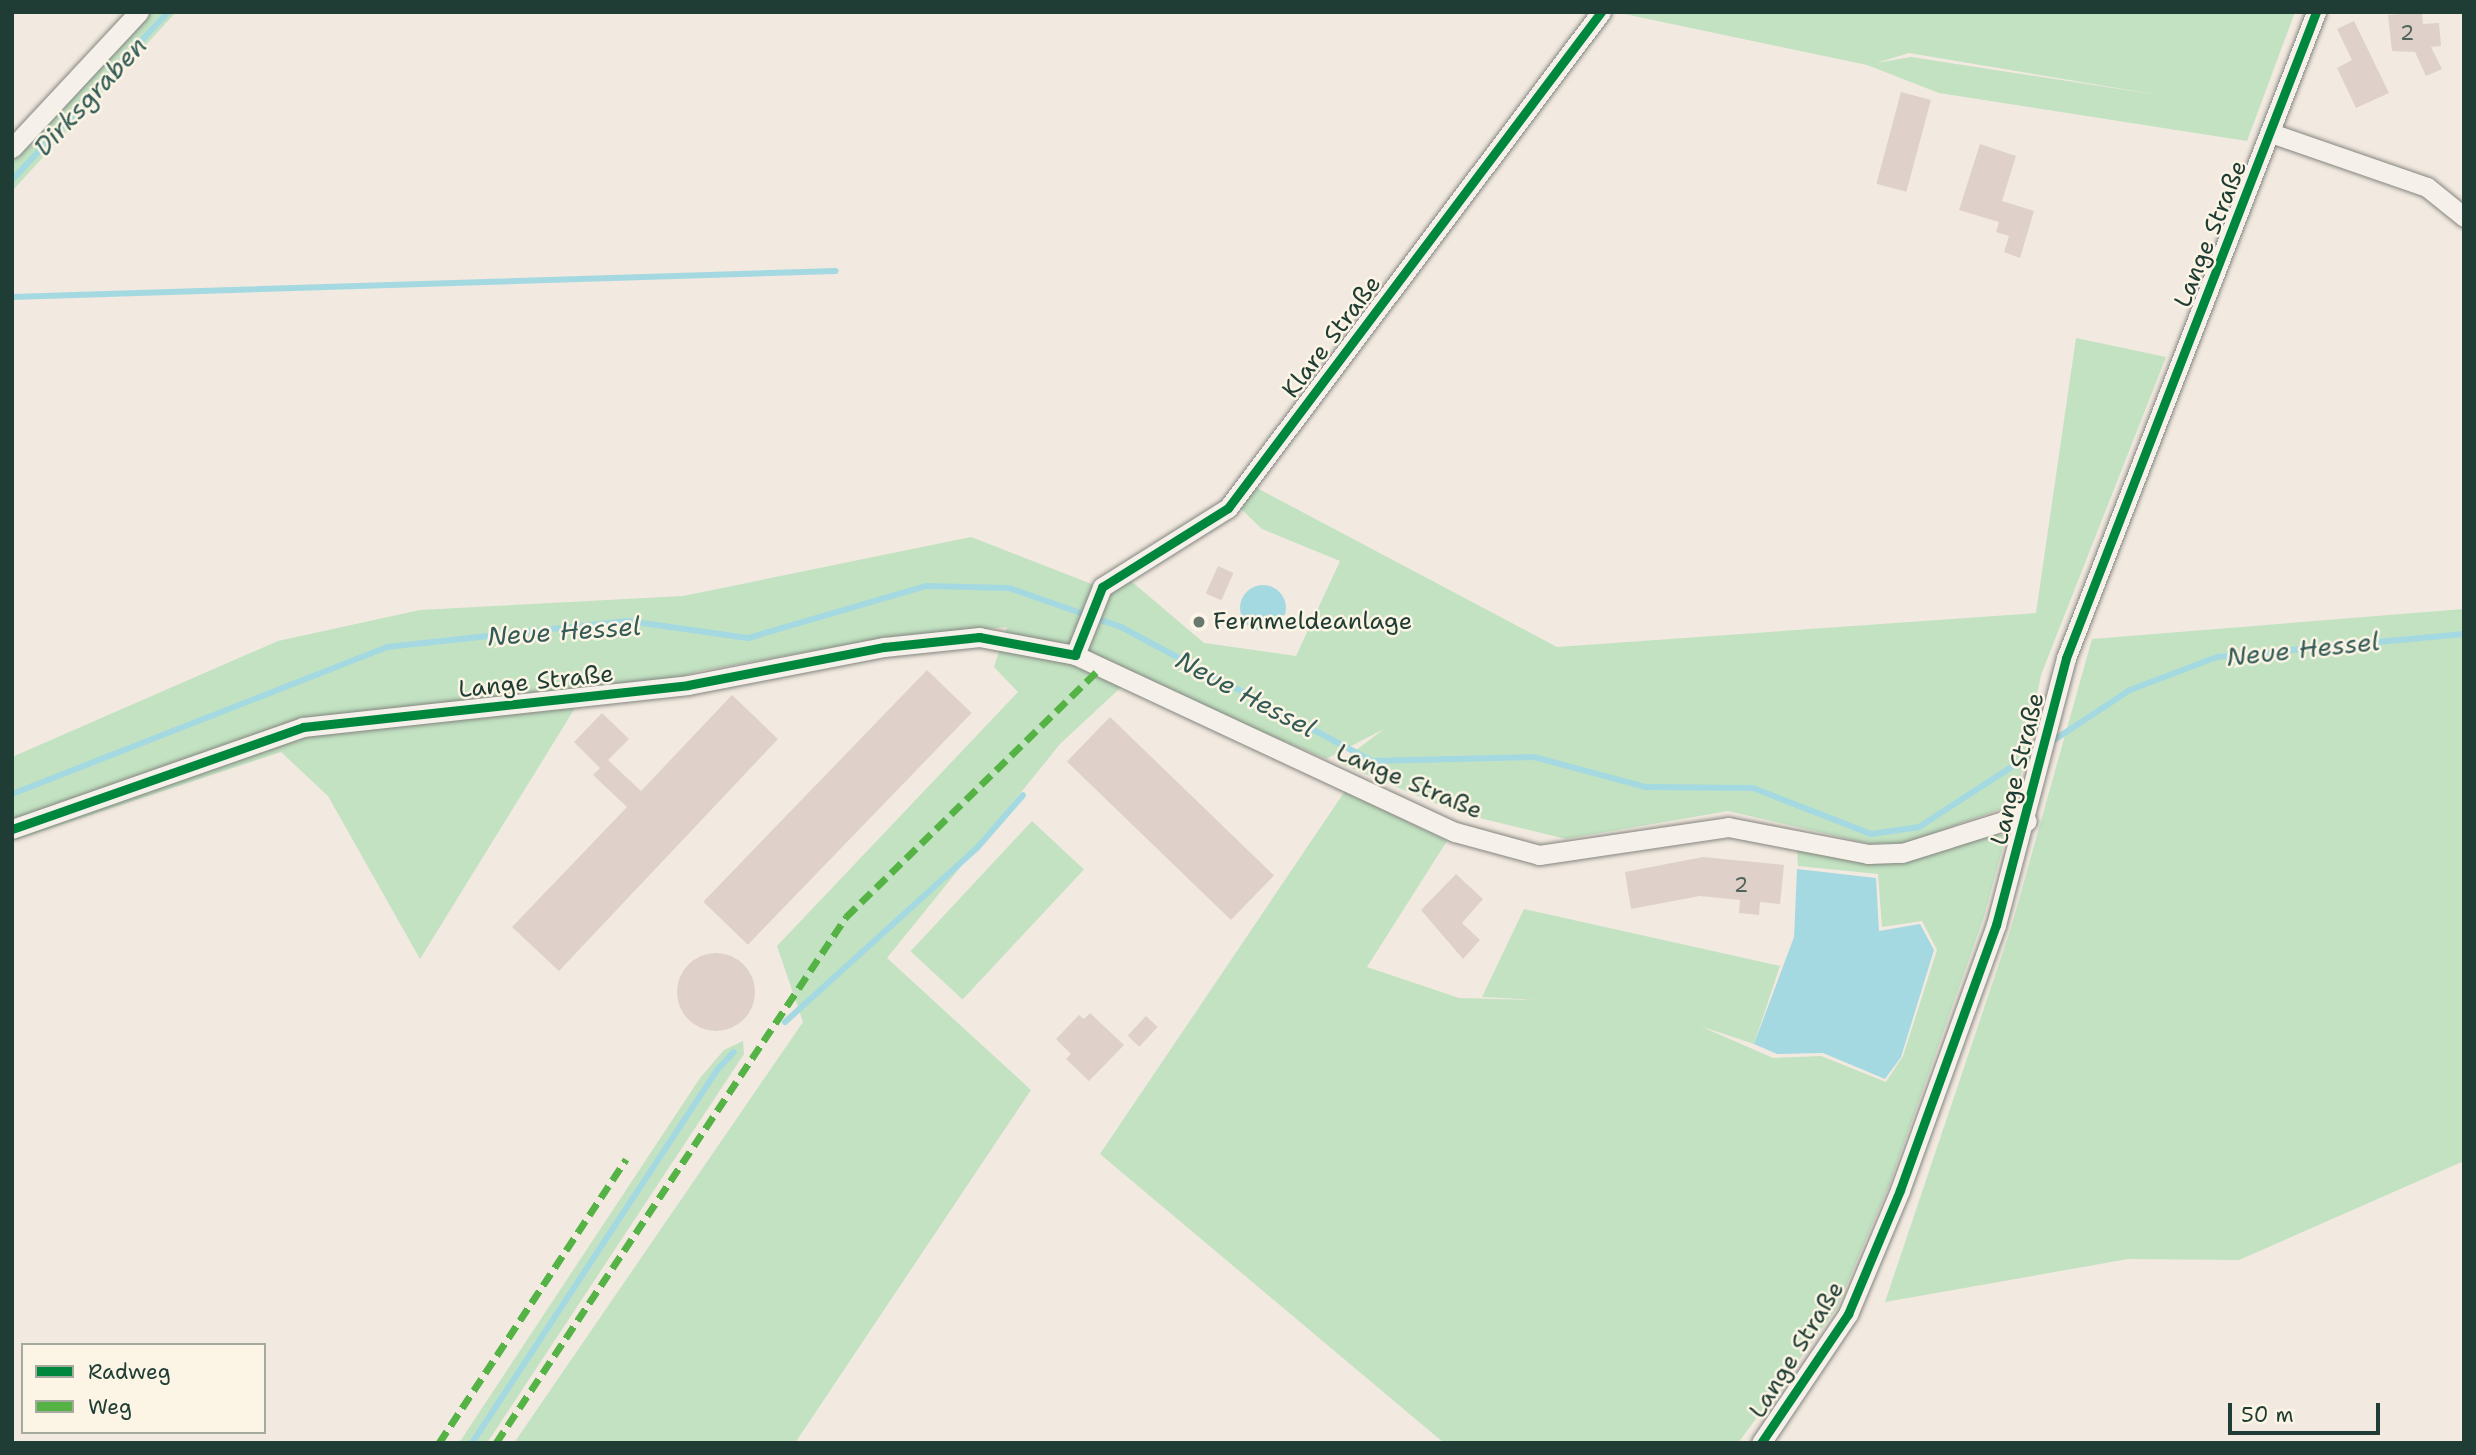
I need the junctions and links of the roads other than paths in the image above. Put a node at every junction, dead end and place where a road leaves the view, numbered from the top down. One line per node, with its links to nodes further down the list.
1 (139, 12): 5 (street)
2 (1601, 12): 7 (street, Klare Straße)
3 (2316, 12): 4 (street, Lange Straße)
4 (2271, 133): 6 (street); 8 (street, Lange Straße)
5 (12, 148)
6 (2464, 217)
7 (1077, 646): 8 (street, Lange Straße); 9 (street, Lange Straße)
8 (2027, 821): 10 (street, Lange Straße)
9 (12, 829)
10 (1761, 1443)

